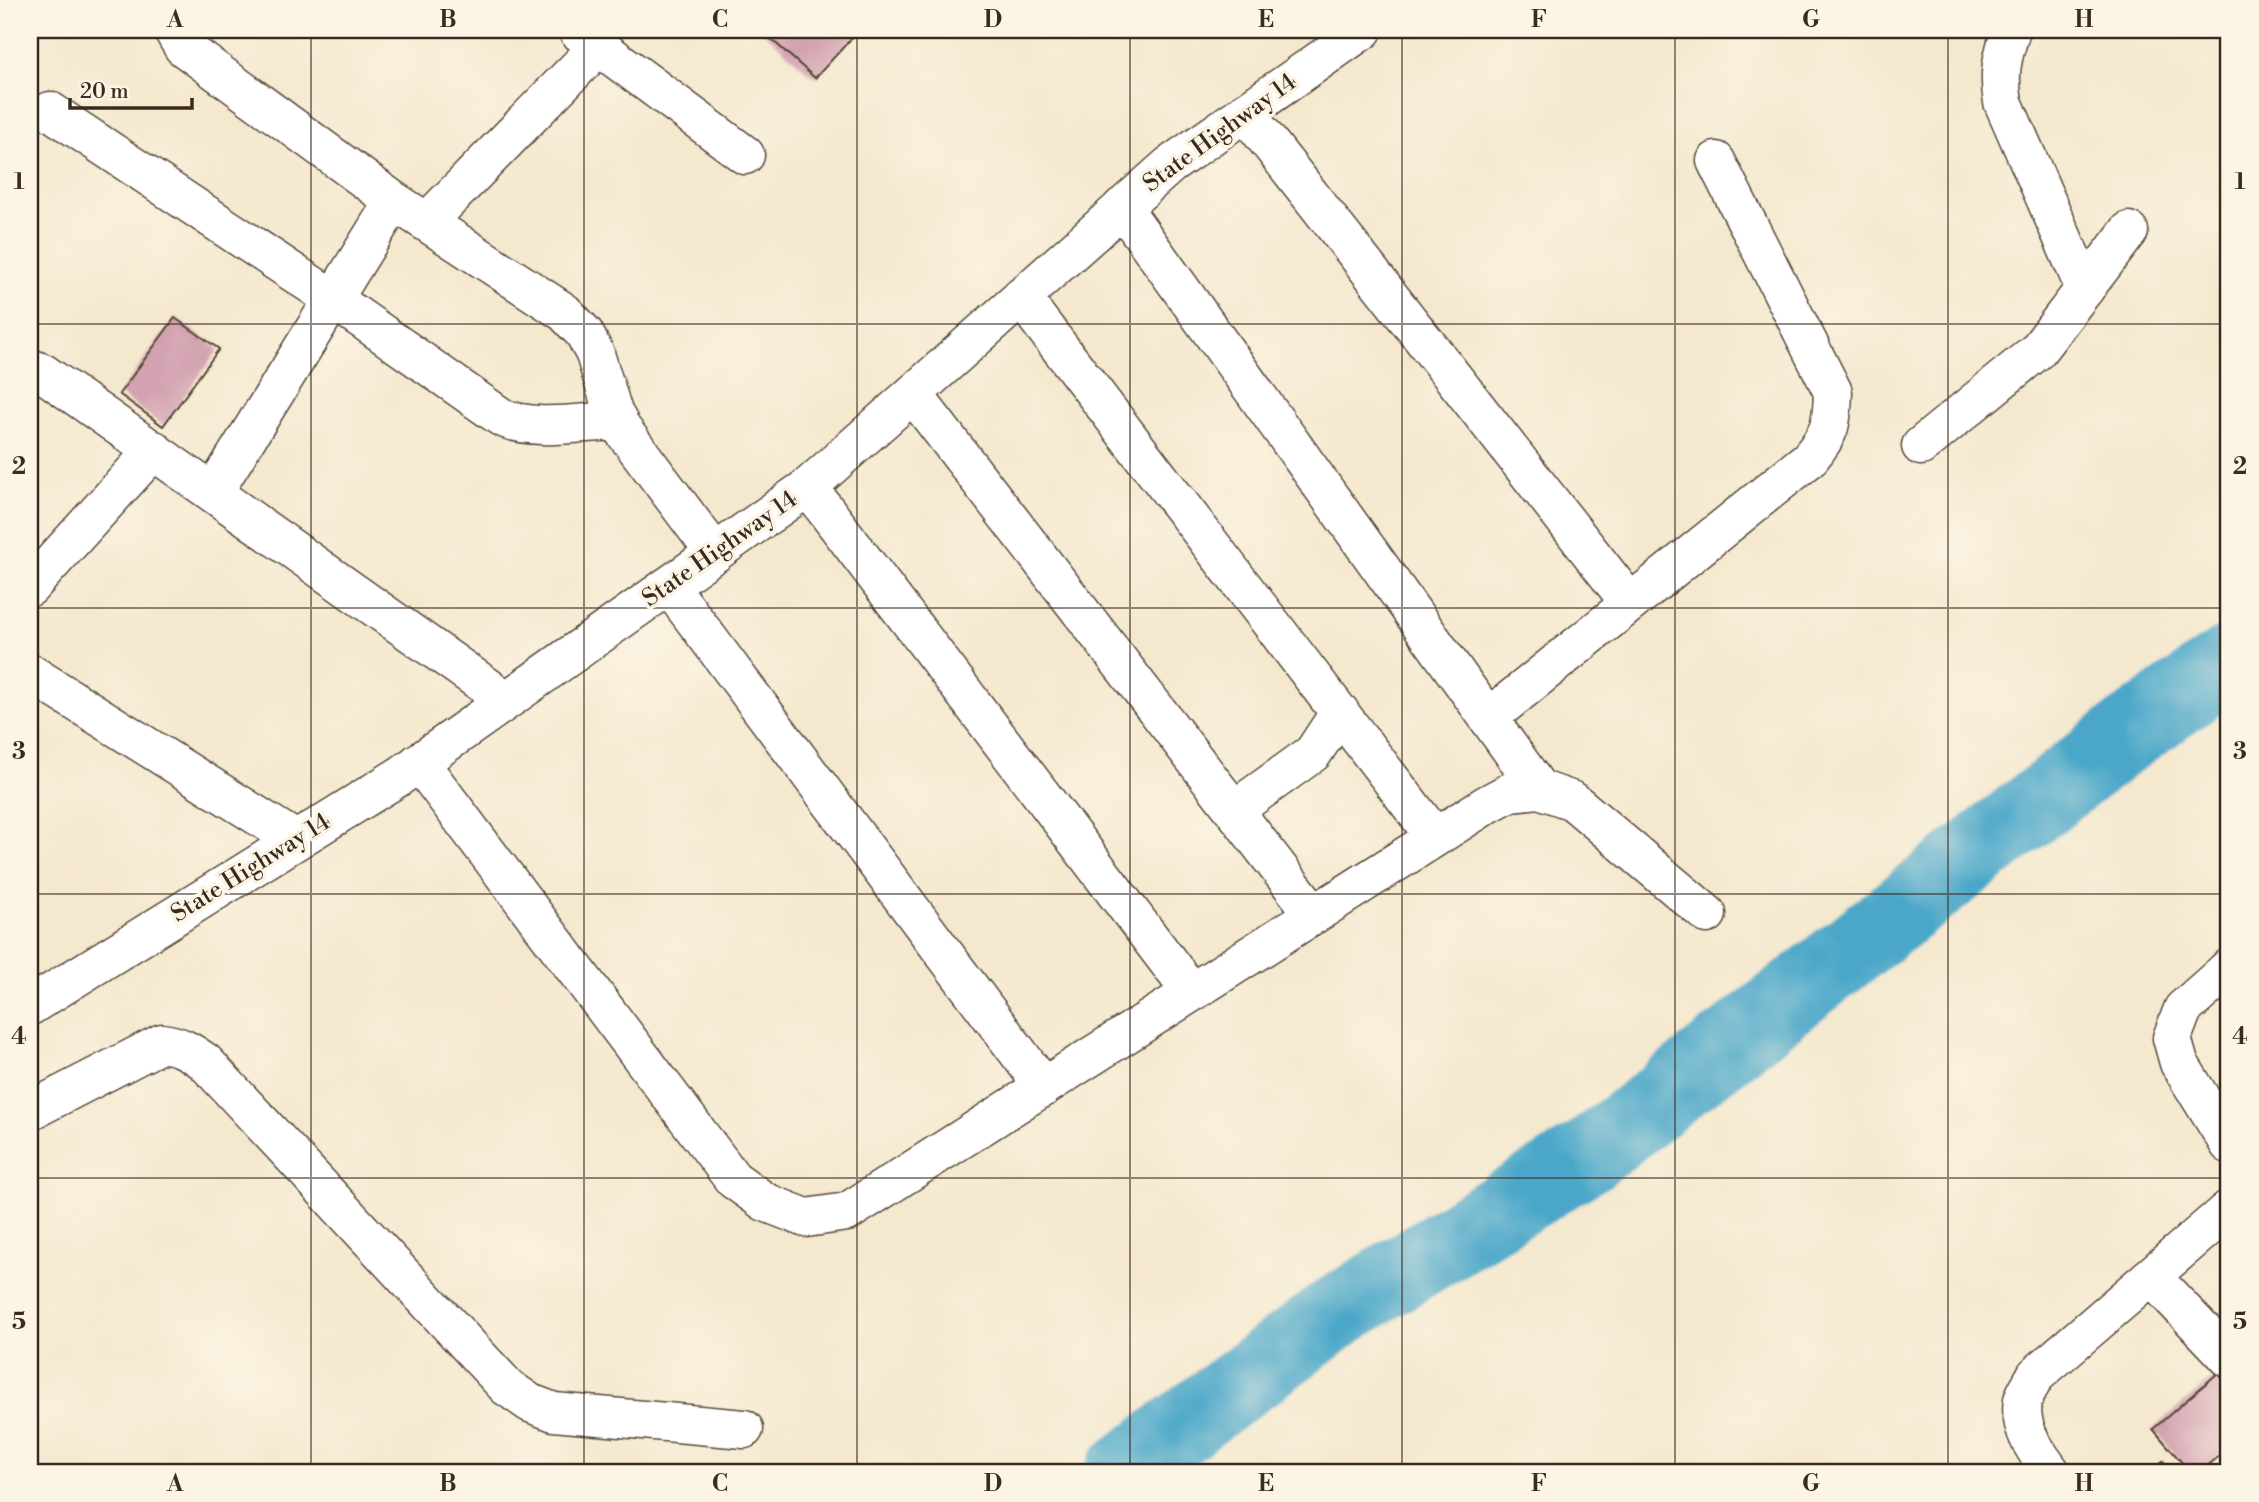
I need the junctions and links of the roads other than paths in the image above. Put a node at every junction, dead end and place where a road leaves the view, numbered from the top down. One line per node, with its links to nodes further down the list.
1 (173, 30): 9 (street)
2 (1363, 30): 6 (street, State Highway 14)
3 (2011, 30): 13 (street)
4 (588, 38): 7 (street); 11 (street)
5 (50, 111): 15 (street)
6 (1245, 112): 10 (street, State Highway 14); 26 (street)
7 (745, 155)
8 (1716, 161): 26 (street)
9 (394, 201): 11 (street); 15 (street)
10 (1122, 207): 14 (street, State Highway 14); 30 (street)
11 (426, 222): 18 (street)
12 (2129, 232): 13 (street)
13 (2085, 289): 19 (street)
14 (1021, 297): 17 (street, State Highway 14); 29 (street)
15 (333, 299): 18 (street); 22 (street)
16 (30, 368): 20 (street)
17 (913, 394): 21 (street, State Highway 14); 33 (street)
18 (618, 421): 23 (street)
19 (1921, 446)
20 (153, 450): 22 (street); 25 (street)
21 (808, 487): 23 (street, State Highway 14); 39 (street)
22 (213, 493): 28 (street)
23 (715, 553): 24 (street, State Highway 14)
24 (669, 586): 28 (street, State Highway 14); 41 (street)
25 (30, 587)
26 (1630, 604): 30 (street)
27 (30, 673): 35 (street)
28 (506, 700): 31 (street, State Highway 14)
29 (1340, 712): 33 (street); 34 (street)
30 (1488, 718): 32 (street)
31 (419, 762): 35 (street, State Highway 14); 41 (street)
32 (1539, 789): 34 (street); 37 (street)
33 (1234, 810): 36 (street)
34 (1435, 837): 36 (street)
35 (296, 840): 40 (street, State Highway 14)
36 (1314, 914): 39 (street)
37 (1707, 914)
38 (2229, 968): 43 (street)
39 (1191, 992): 41 (street)
40 (30, 1006)
41 (1044, 1087)
42 (30, 1111): 47 (street)
43 (2229, 1144)
44 (2229, 1209): 45 (street)
45 (2151, 1276): 46 (street); 48 (street)
46 (2229, 1358)
47 (744, 1429)
48 (2052, 1472)

